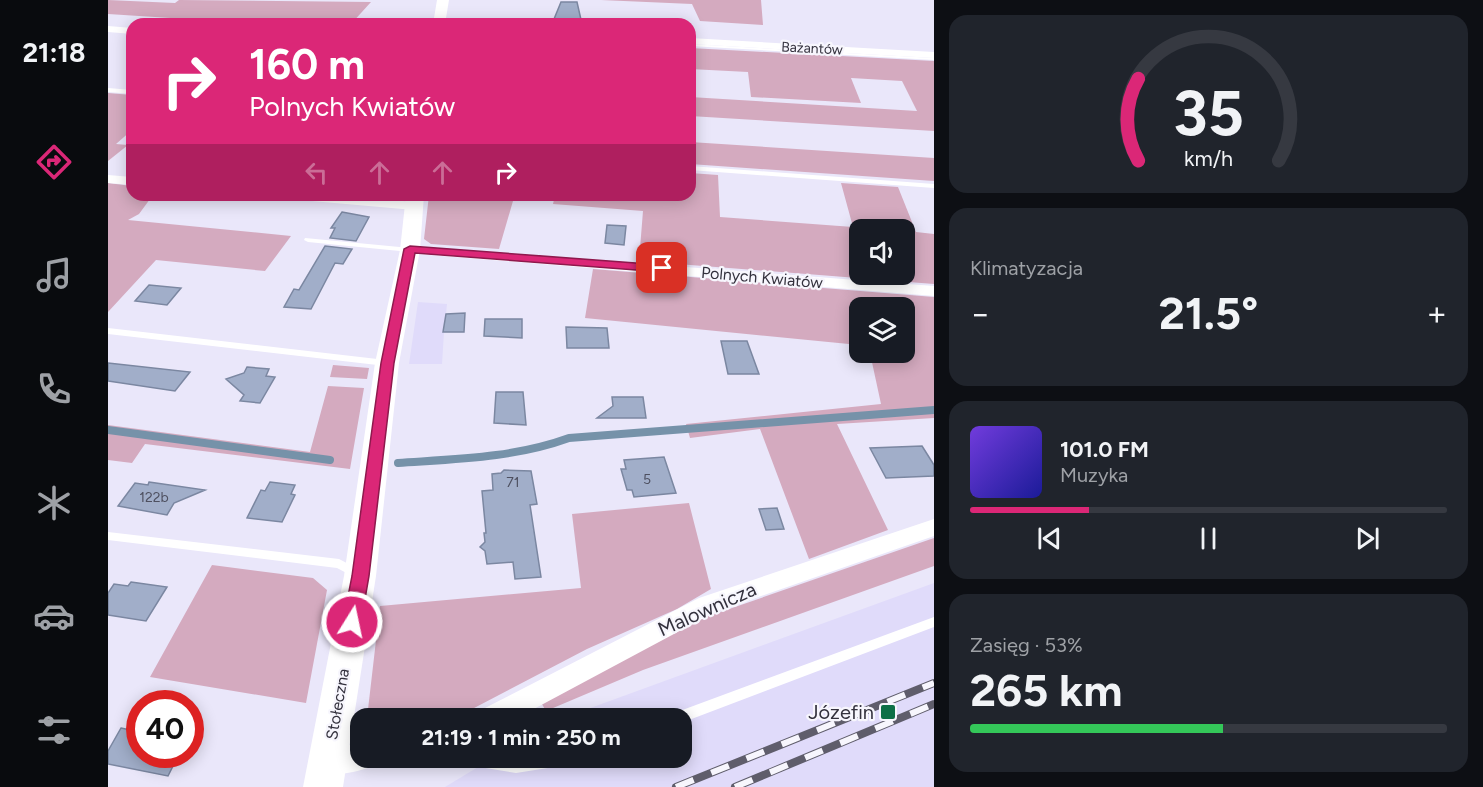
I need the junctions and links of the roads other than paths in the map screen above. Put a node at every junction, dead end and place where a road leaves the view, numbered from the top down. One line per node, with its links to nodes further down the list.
1 (443, 0): 2 (street)
2 (440, 18)
3 (108, 30): 4 (street)
4 (126, 31)
5 (696, 43): 6 (street, Bażantów)
6 (934, 57)
7 (108, 90): 8 (lane)
8 (126, 92)
9 (696, 168): 12 (lane)
10 (108, 179): 11 (street)
11 (126, 180)
12 (934, 186)
13 (415, 201): 15 (street, Stołeczna)
14 (308, 240): 15 (lane)
15 (410, 249): 16 (street, Polnych Kwiatów); 18 (street, Stołeczna)
16 (934, 291)
17 (108, 331): 18 (lane)
18 (387, 363): 21 (street, Stołeczna)
19 (934, 527): 23 (street, Malownicza)
20 (108, 536): 21 (lane)
21 (360, 576): 26 (street, Stołeczna)
22 (934, 622): 24 (lane)
23 (511, 708)
24 (692, 712)
25 (350, 762): 26 (street)
26 (325, 774)

